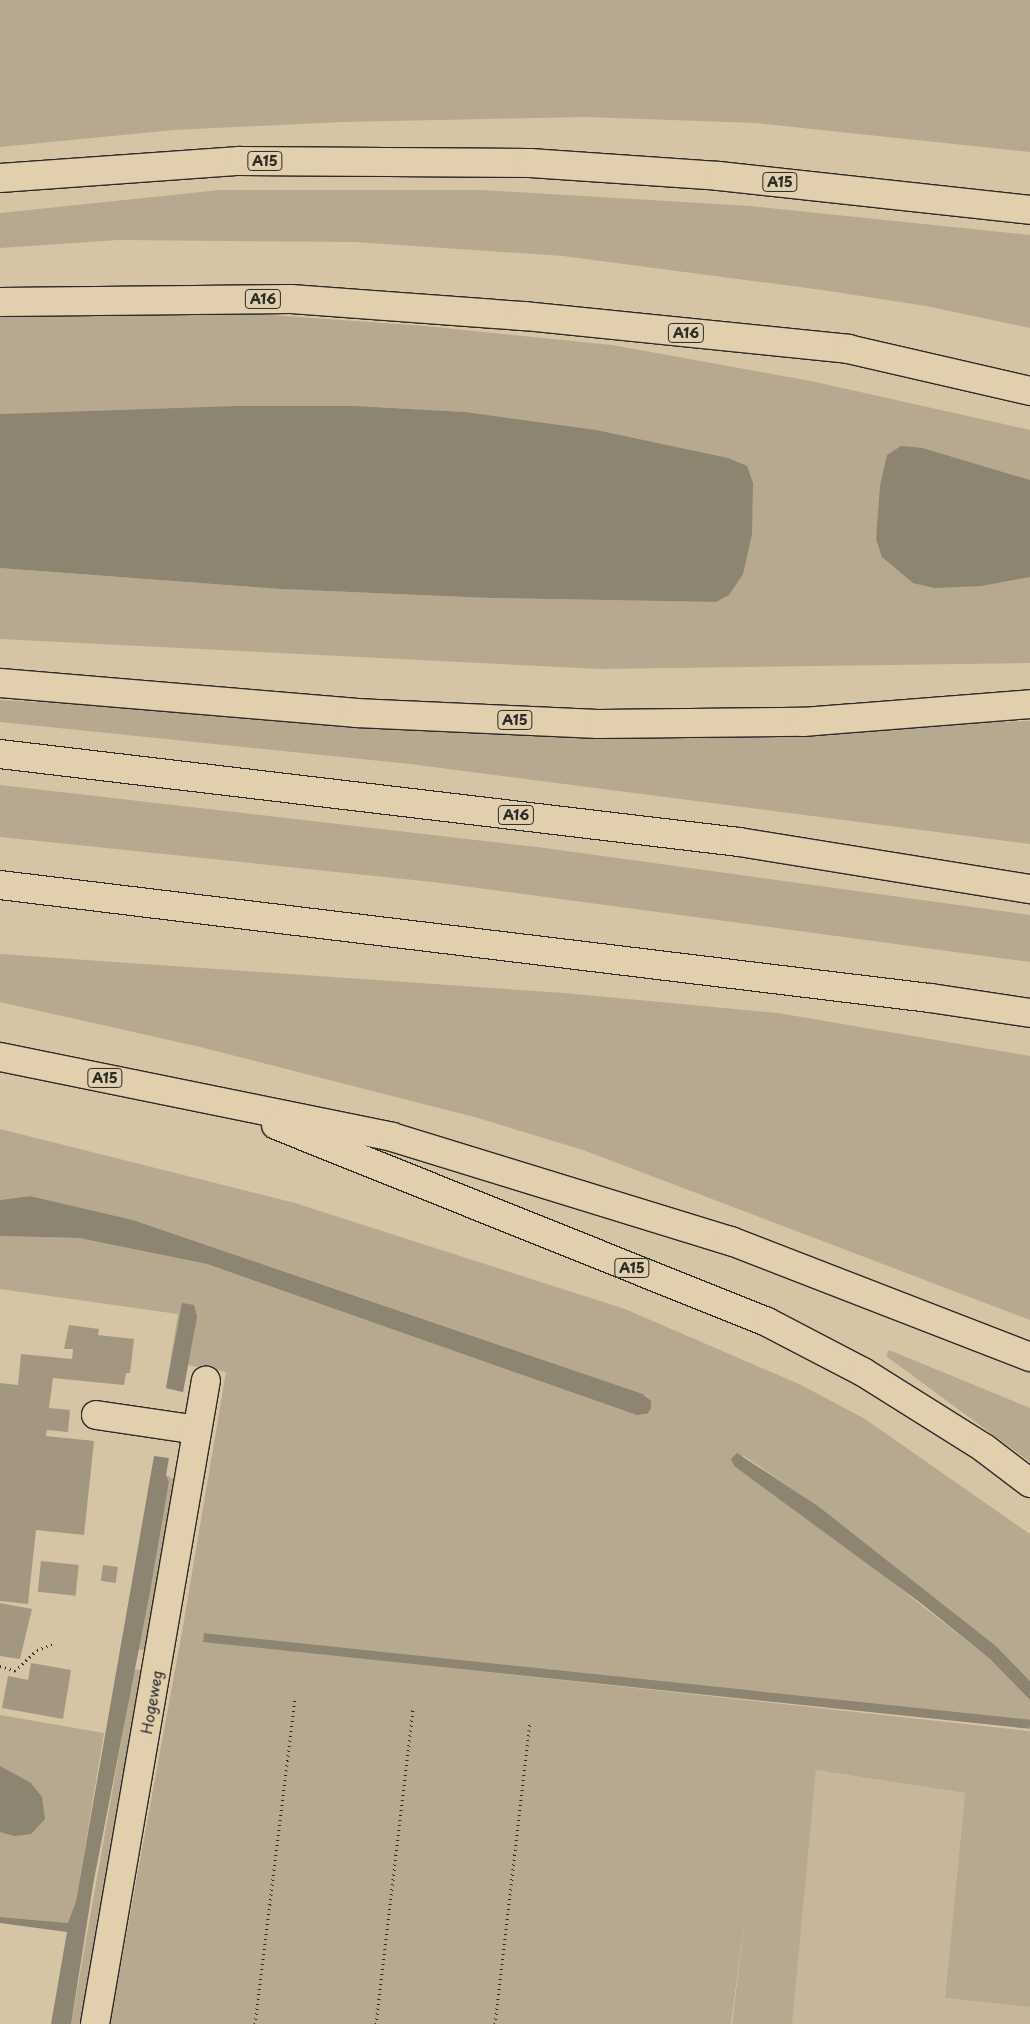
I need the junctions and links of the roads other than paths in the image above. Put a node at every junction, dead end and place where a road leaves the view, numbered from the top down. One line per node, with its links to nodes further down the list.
1 (0, 178): 2 (main road, A15)
2 (1030, 210)
3 (0, 302): 4 (main road, A16)
4 (1030, 391)
5 (0, 683): 6 (main road, A15)
6 (1030, 704)
7 (0, 754): 9 (main road, A16)
8 (0, 885): 10 (main road)
9 (1030, 889)
10 (1030, 1013)
11 (0, 1057): 12 (main road, A15)
12 (210, 1099): 13 (main road, A15); 17 (main road, A15)
13 (1030, 1358)
14 (206, 1380): 16 (main road, Hogeweg)
15 (96, 1415): 16 (main road)
16 (197, 1430): 18 (main road, Hogeweg)
17 (1030, 1483)
18 (95, 2024)

